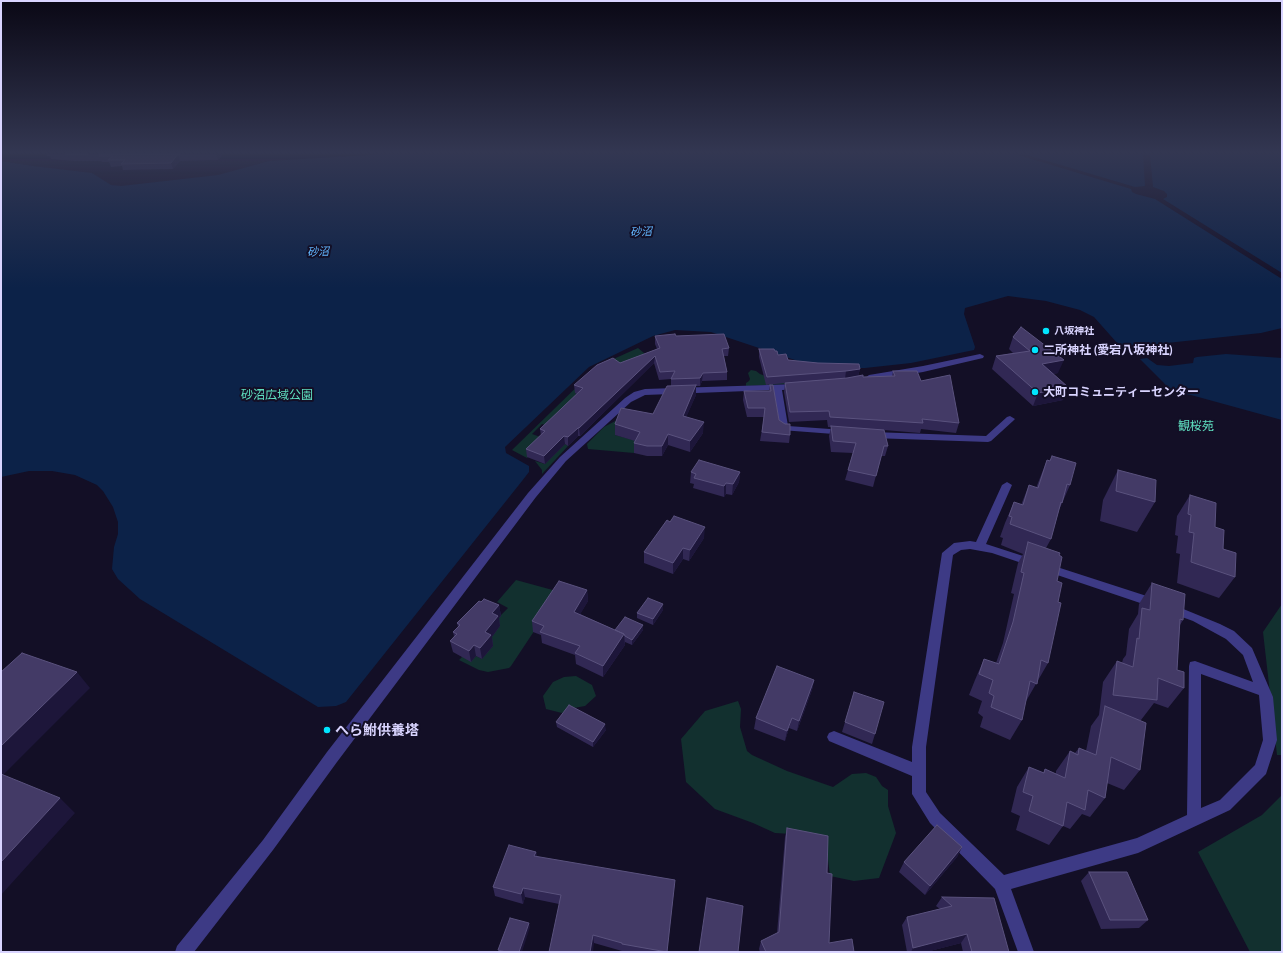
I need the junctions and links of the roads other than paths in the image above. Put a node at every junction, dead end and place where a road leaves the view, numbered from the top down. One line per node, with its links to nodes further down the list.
1 (980, 356): 2 (street)
2 (860, 380)
3 (811, 386): 4 (street)
4 (777, 389): 5 (street); 13 (street)
5 (1010, 419)
6 (1007, 485): 7 (street)
7 (980, 546): 8 (street); 10 (street)
8 (1263, 690): 11 (street); 11 (street)
9 (834, 737): 10 (street)
10 (919, 772): 12 (street)
11 (1194, 820): 12 (street)
12 (1000, 884): 14 (street)
13 (183, 952)
14 (1026, 952)

